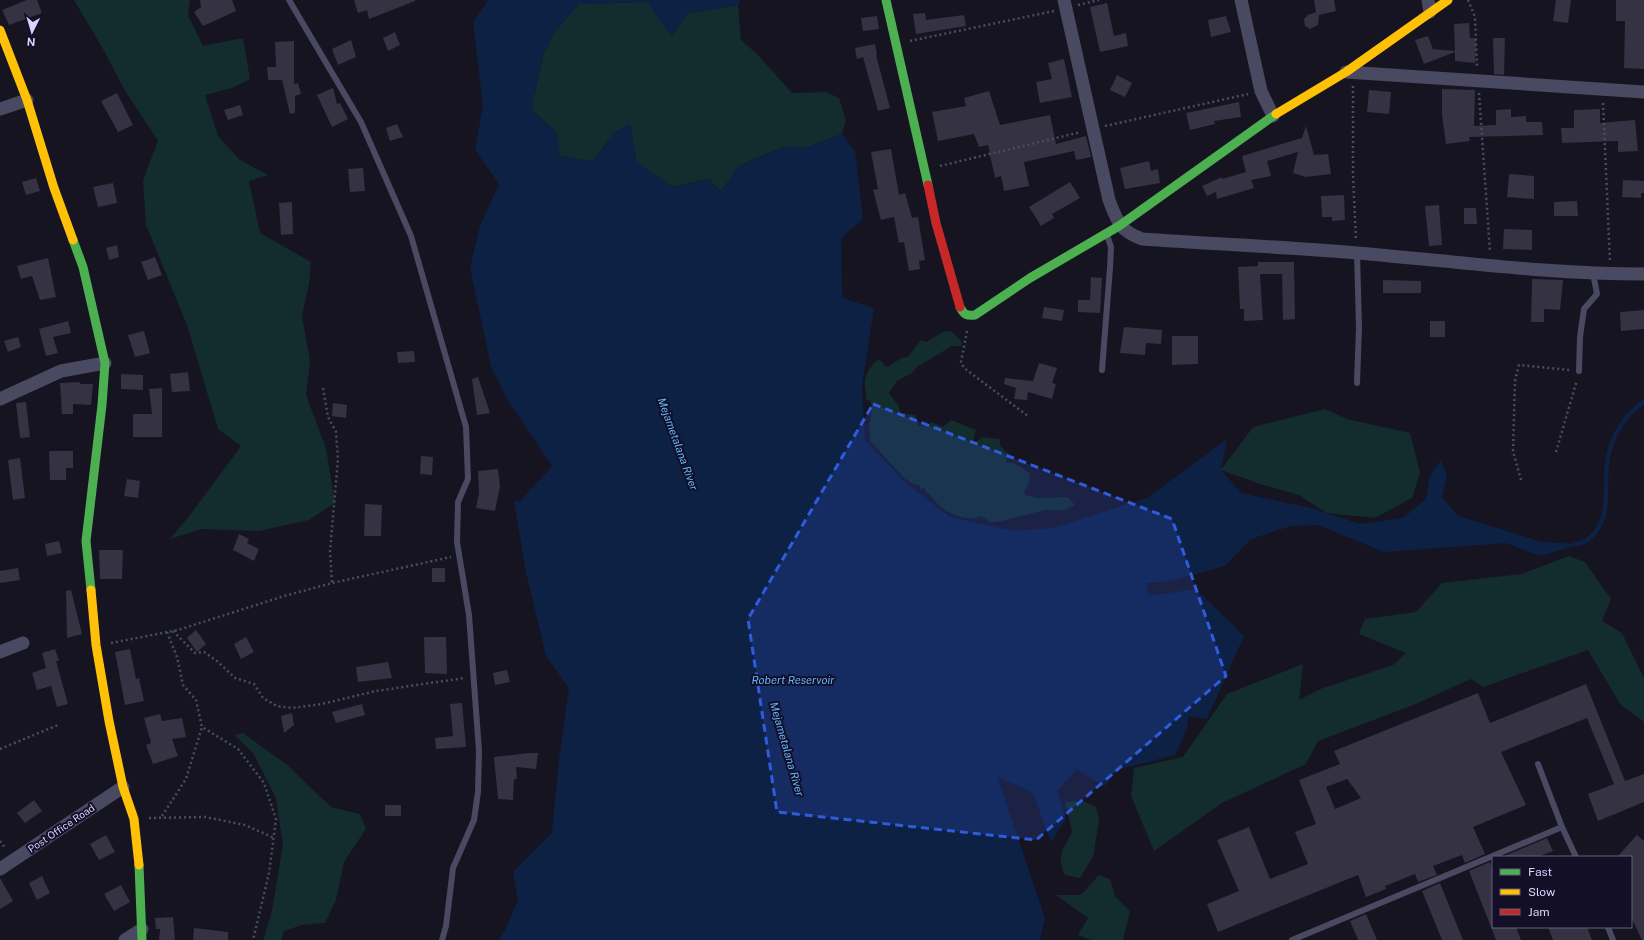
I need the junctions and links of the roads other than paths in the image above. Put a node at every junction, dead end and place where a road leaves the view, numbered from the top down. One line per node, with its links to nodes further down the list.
1 (289, 0): 35 (lane)
2 (886, 0): 14 (street)
3 (1241, 0): 12 (street)
4 (1448, 0): 6 (street)
5 (1065, 4): 13 (street)
6 (1429, 6): 8 (street)
7 (0, 30): 10 (street)
8 (1349, 72): 9 (street); 12 (street)
9 (1644, 92)
10 (27, 100): 11 (street); 18 (street)
11 (0, 109)
12 (1273, 116): 13 (street)
13 (1119, 226): 14 (street); 15 (street)
14 (1106, 233): 19 (lane)
15 (1357, 253): 16 (street); 21 (lane)
16 (1593, 273): 17 (street); 20 (lane)
17 (1644, 274)
18 (105, 363): 22 (street); 26 (street)
19 (1102, 370)
20 (1579, 371)
21 (1357, 383)
22 (0, 400)
23 (23, 643): 24 (street)
24 (0, 652)
25 (1538, 764): 27 (lane)
26 (123, 787): 31 (street, Post Office Road); 33 (street)
27 (1562, 827): 29 (lane); 30 (lane)
28 (1492, 856): 36 (lane)
29 (1493, 856)
30 (1576, 856)
31 (0, 869)
32 (1608, 928): 37 (lane)
33 (142, 935): 34 (street)
34 (125, 940)
35 (442, 940)
36 (1292, 940)
37 (1614, 940)

